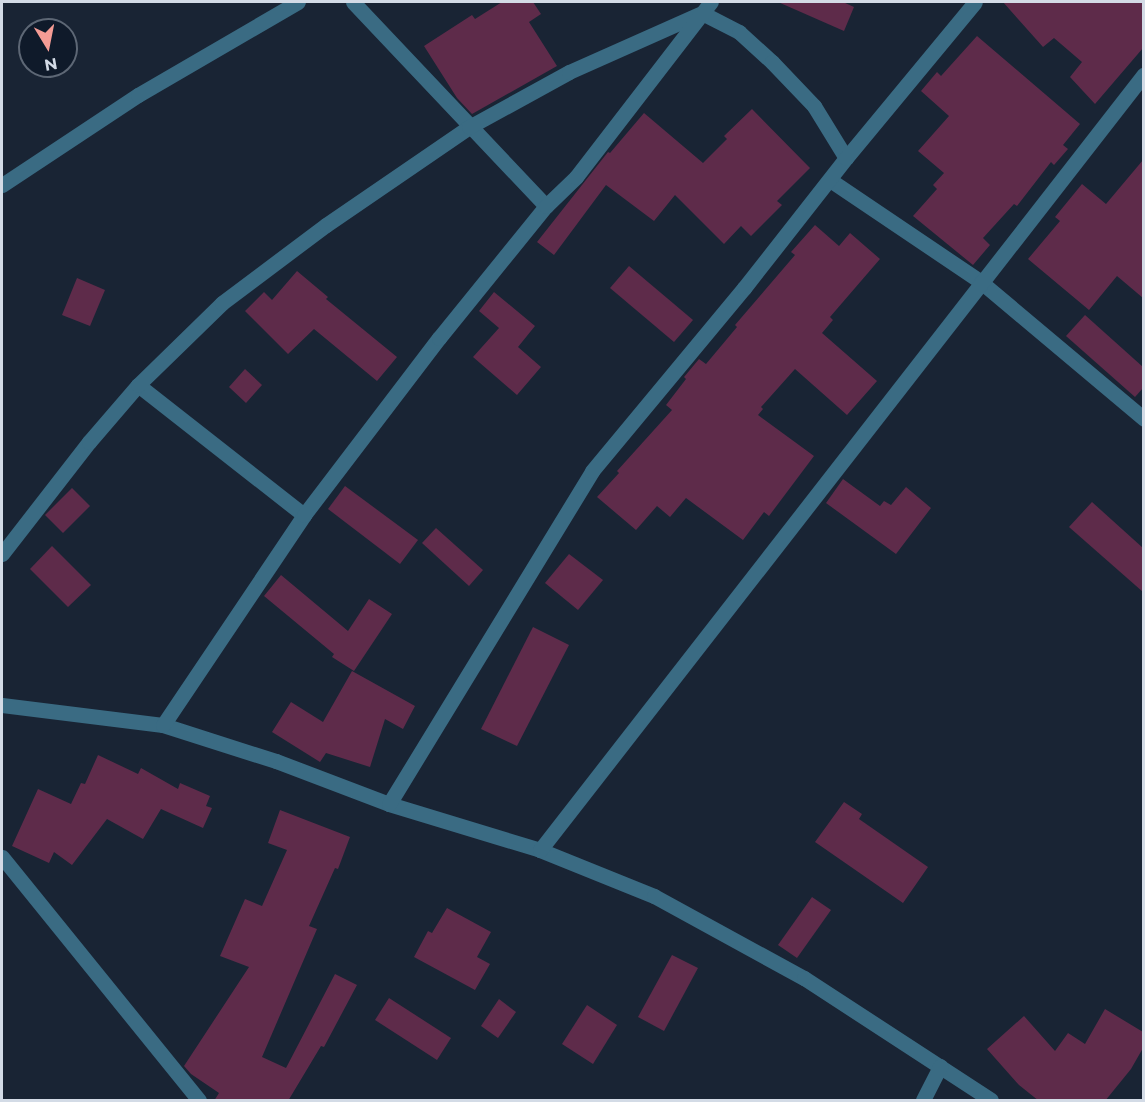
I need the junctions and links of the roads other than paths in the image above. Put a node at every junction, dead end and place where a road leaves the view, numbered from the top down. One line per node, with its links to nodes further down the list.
1 (298, 2): 9 (street)
2 (353, 2): 6 (street)
3 (975, 2): 7 (street)
4 (706, 7): 6 (street); 7 (street); 10 (street)
5 (1143, 74): 11 (street)
6 (469, 127): 10 (street); 12 (street)
7 (846, 158): 8 (street)
8 (830, 180): 11 (street); 18 (street)
9 (2, 185)
10 (546, 206): 14 (street)
11 (981, 282): 13 (street); 19 (street)
12 (138, 385): 14 (street); 15 (street)
13 (1143, 419)
14 (304, 515): 17 (street)
15 (2, 554)
16 (2, 705): 17 (street)
17 (163, 726): 18 (street)
18 (389, 804): 19 (street)
19 (540, 850): 21 (street)
20 (2, 857): 22 (street)
21 (940, 1066): 23 (street); 24 (street)
22 (200, 1101)
23 (923, 1101)
24 (991, 1101)

